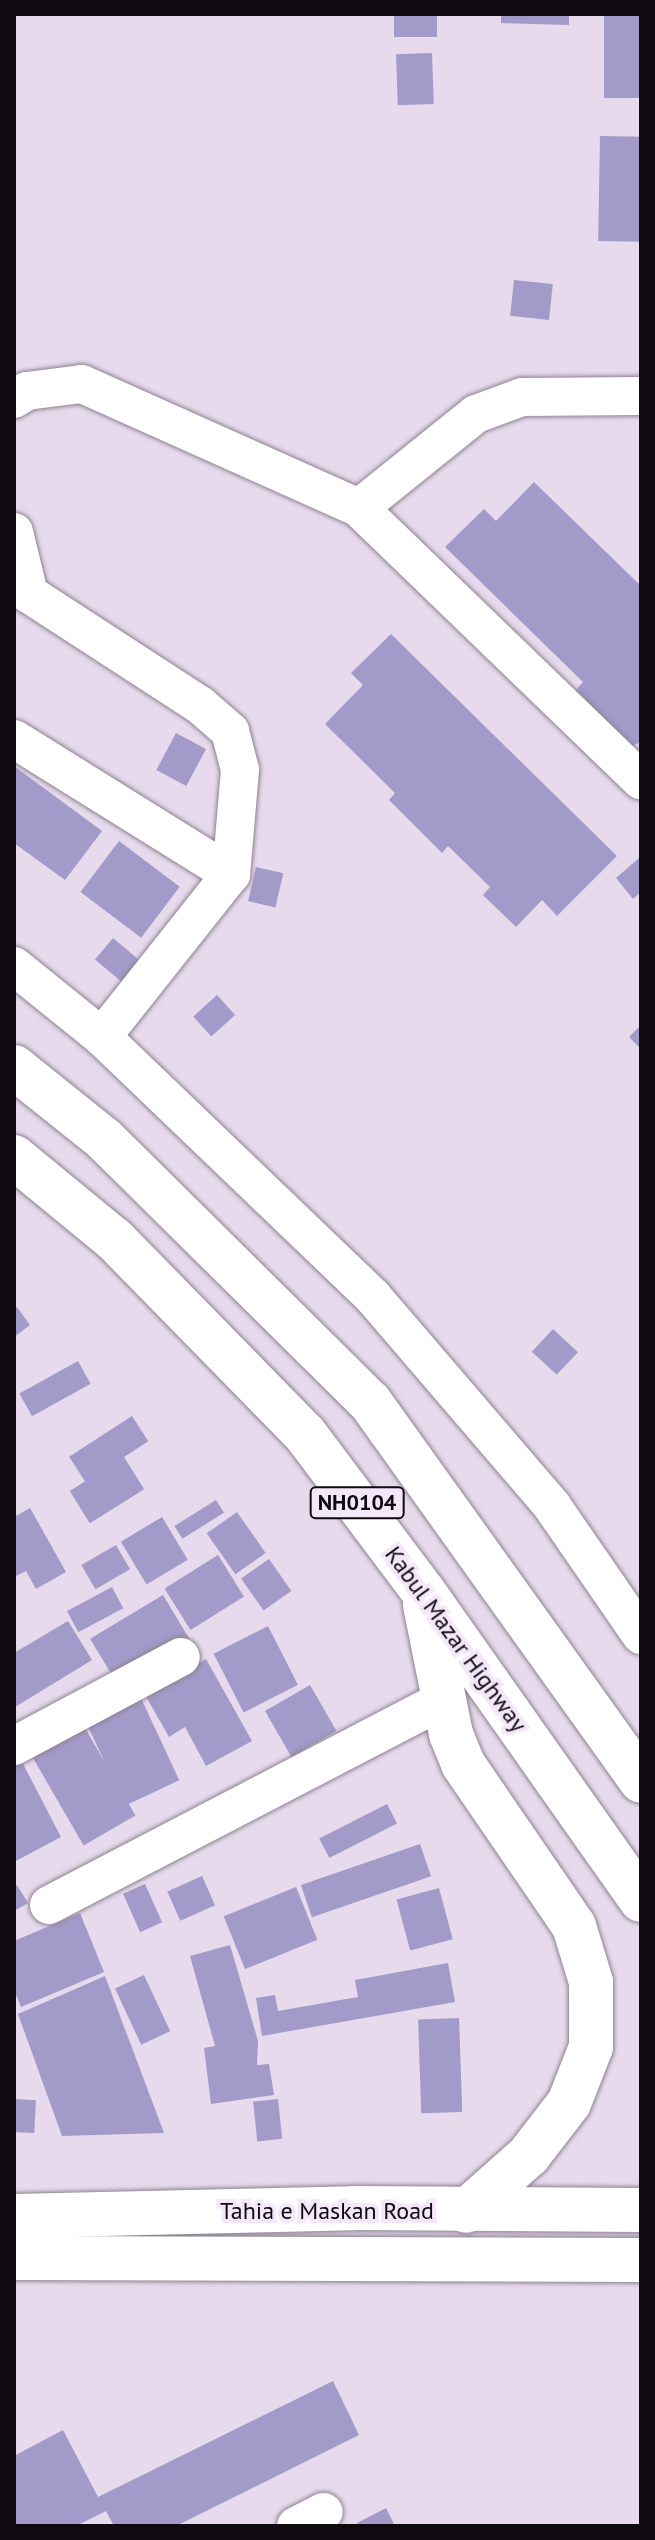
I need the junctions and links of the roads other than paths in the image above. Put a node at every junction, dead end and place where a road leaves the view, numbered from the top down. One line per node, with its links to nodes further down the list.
1 (641, 396): 3 (street)
2 (14, 399): 3 (street)
3 (359, 508): 6 (street)
4 (14, 532): 7 (street)
5 (14, 739): 7 (street)
6 (641, 780)
7 (231, 874): 9 (street)
8 (14, 966): 9 (street)
9 (102, 1037): 13 (street)
10 (14, 1067): 17 (main road, NH0104)
11 (14, 1157): 12 (main road, Kabul Mazar Highway / NH0104)
12 (423, 1591): 15 (main road); 18 (main road, Kabul Mazar Highway / NH0104)
13 (641, 1635)
14 (181, 1657): 16 (street)
15 (444, 1699): 19 (street); 21 (main road)
16 (16, 1740)
17 (641, 1781)
18 (641, 1900)
19 (49, 1905)
20 (641, 2210): 21 (main road, Tahia e Maskan Road)
21 (466, 2211): 22 (main road, Tahia e Maskan Road)
22 (14, 2216)
23 (14, 2258): 24 (main road, Tahia e Maskan Road)
24 (640, 2263)

